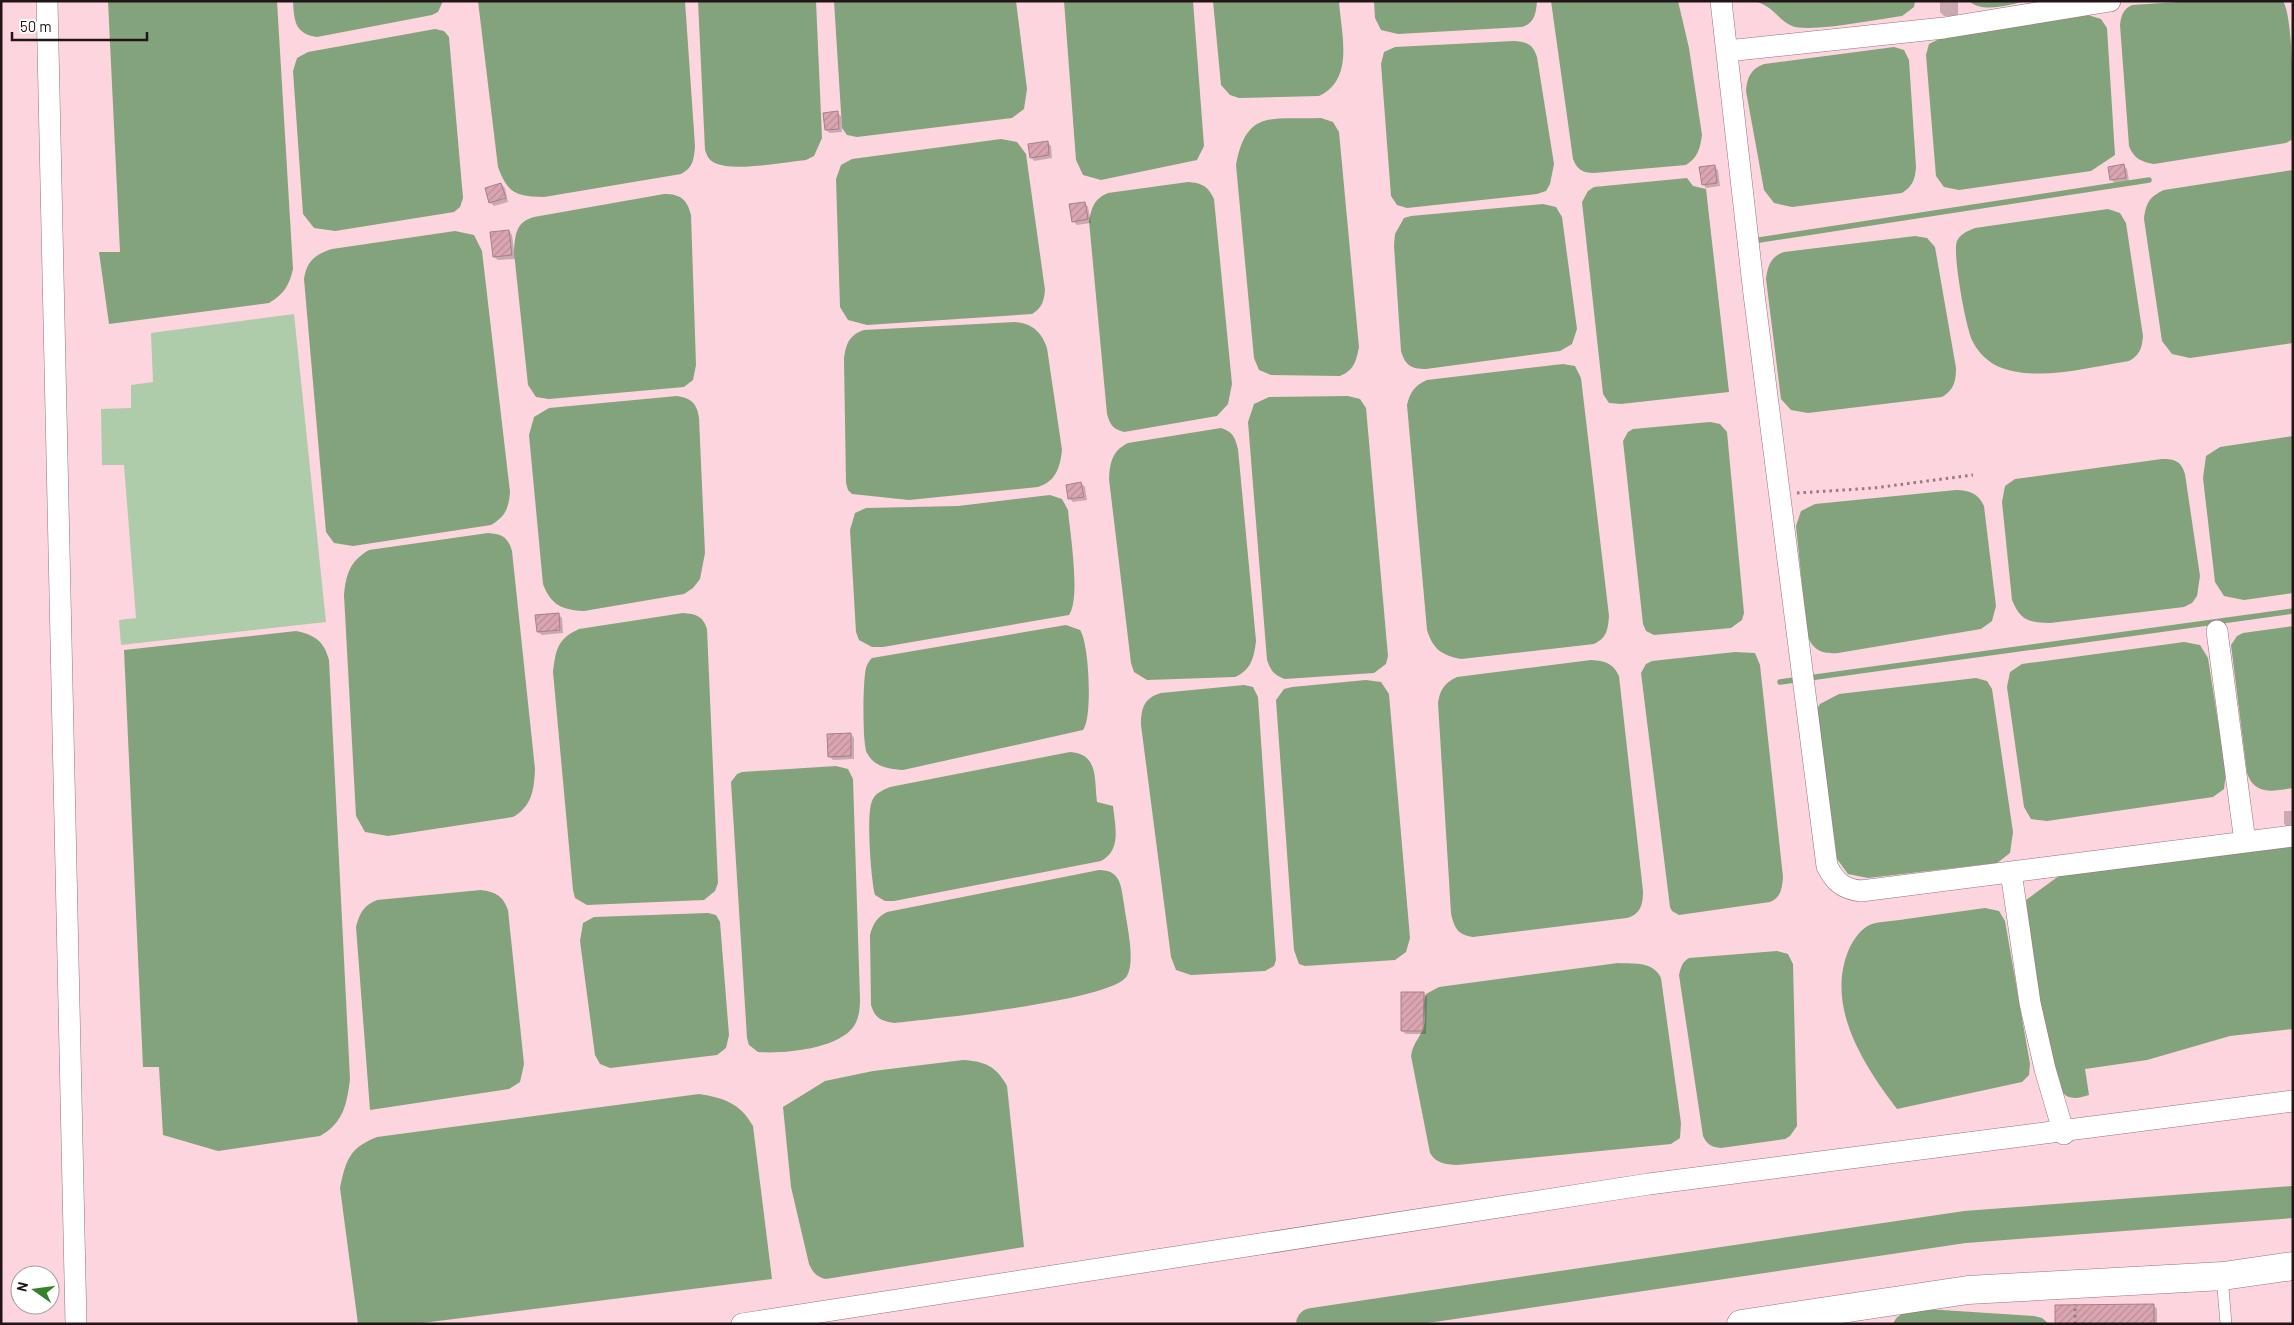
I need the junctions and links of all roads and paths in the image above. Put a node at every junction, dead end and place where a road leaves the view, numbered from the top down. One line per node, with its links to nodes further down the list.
1 (47, 1): 16 (street)
2 (1721, 1): 4 (street)
3 (2110, 1): 4 (street)
4 (1726, 51): 6 (street)
5 (1973, 475): 6 (path)
6 (1779, 494): 10 (street)
7 (2217, 631): 9 (street)
8 (2293, 836): 9 (street)
9 (2245, 842): 10 (street)
10 (2011, 872): 12 (street)
11 (2293, 1101): 17 (street)
12 (2064, 1134)
13 (2293, 1266): 18 (street)
14 (2223, 1288): 20 (lane)
15 (2075, 1297): 19 (path)
16 (76, 1324)
17 (742, 1324)
18 (1741, 1324)
19 (2075, 1324)
20 (2226, 1324)

